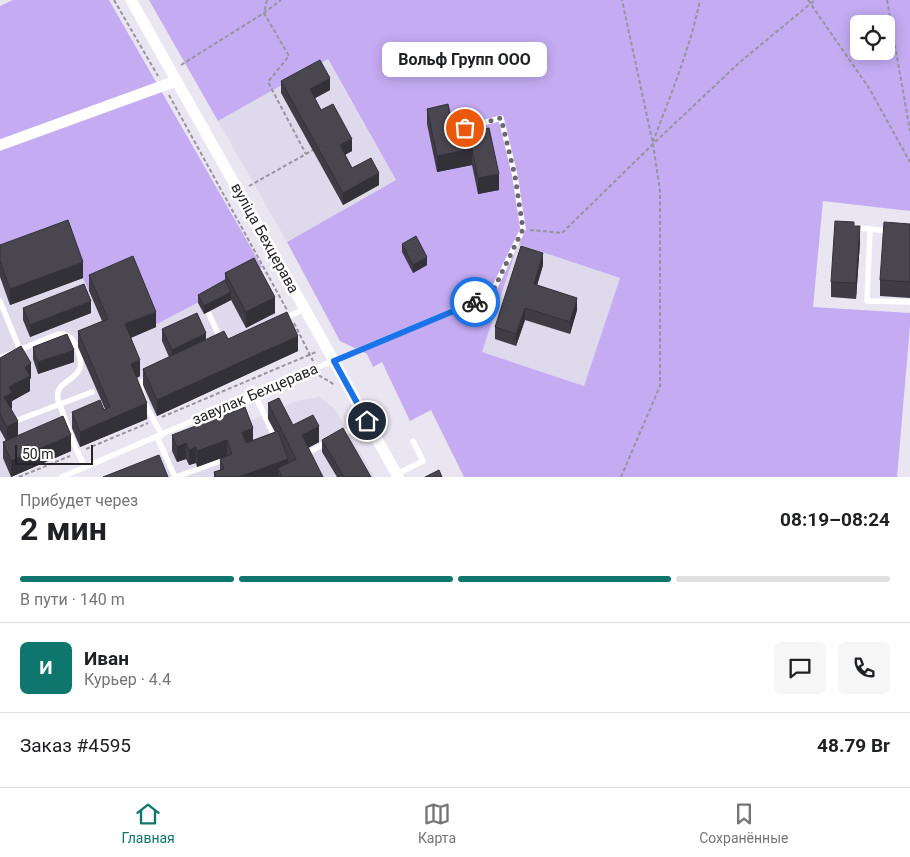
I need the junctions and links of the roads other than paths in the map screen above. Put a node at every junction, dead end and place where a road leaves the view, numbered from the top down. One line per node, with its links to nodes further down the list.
1 (131, 0): 2 (street, вуліца Бехцерава)
2 (176, 80): 4 (street); 10 (street, вуліца Бехцерава)
3 (465, 128): 18 (lane, завулак Бехцерава)
4 (0, 145)
5 (844, 228): 6 (lane)
6 (870, 230): 7 (lane); 9 (lane)
7 (900, 232)
8 (0, 301): 16 (lane)
9 (910, 302)
10 (305, 309): 12 (lane); 18 (street, вуліца Бехцерава)
11 (209, 314): 14 (lane)
12 (272, 323)
13 (231, 341): 14 (lane)
14 (223, 344): 15 (lane)
15 (214, 348)
16 (20, 350): 17 (lane); 22 (lane)
17 (0, 358)
18 (334, 361): 21 (lane, завулак Бехцерава); 23 (street, вуліца Бехцерава)
19 (153, 374): 25 (lane)
20 (92, 392): 22 (lane)
21 (255, 395): 25 (lane, завулак Бехцерава); 26 (lane)
22 (59, 404): 24 (lane); 30 (lane)
23 (367, 421): 29 (lane); 31 (street, вуліца Бехцерава)
24 (13, 422)
25 (159, 436): 30 (lane, завулак Бехцерава); 33 (lane)
26 (276, 441)
27 (413, 441): 31 (lane)
28 (223, 460): 33 (lane)
29 (312, 461)
30 (85, 467): 32 (lane, завулак Бехцерава)
31 (398, 476)
32 (62, 477)
33 (175, 477)

